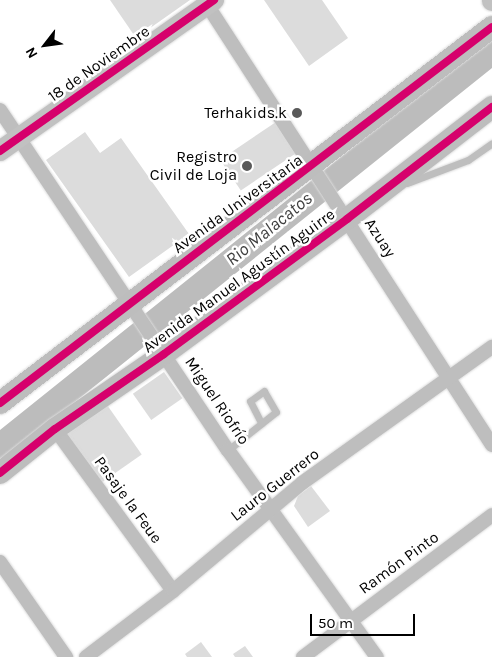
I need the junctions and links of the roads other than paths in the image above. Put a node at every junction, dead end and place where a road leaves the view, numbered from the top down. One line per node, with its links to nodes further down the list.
1 (208, 2): 5 (street, 18 de Noviembre); 8 (street, Azuay)
2 (492, 27): 8 (main road, Avenida Universitaria)
3 (492, 107): 9 (main road, Avenida Manuel Agustín Aguirre)
4 (0, 110): 5 (street, Miguel Riofrío)
5 (19, 138): 7 (street, 18 de Noviembre); 11 (street, Miguel Riofrío)
6 (492, 143): 9 (lane)
7 (0, 151)
8 (317, 171): 10 (street, Azuay); 11 (main road, Avenida Universitaria)
9 (381, 193): 10 (main road, Avenida Manuel Agustín Aguirre)
10 (345, 216): 13 (main road, Avenida Manuel Agustín Aguirre); 14 (street, Azuay)
11 (133, 306): 13 (street, Miguel Riofrío); 15 (main road, Avenida Universitaria)
12 (492, 347): 14 (street, Lauro Guerrero)
13 (163, 351): 17 (main road, Avenida Manuel Agustín Aguirre); 19 (street, Miguel Riofrío)
14 (449, 377): 18 (street, Azuay); 21 (street, Lauro Guerrero)
15 (0, 403)
16 (261, 423): 16 (lane); 19 (lane)
17 (55, 429): 20 (main road, Avenida Manuel Agustín Aguirre); 24 (street, Pasaje la Feue)
18 (492, 445)
19 (228, 450): 21 (street, Miguel Riofrío)
20 (0, 473)
21 (271, 509): 24 (street, Lauro Guerrero); 25 (street, Miguel Riofrío)
22 (492, 515): 25 (street, Ramón Pinto)
23 (0, 562): 26 (street)
24 (173, 591): 27 (street, Lauro Guerrero)
25 (351, 619): 28 (street, Ramón Pinto); 29 (street, Miguel Riofrío)
26 (66, 657)
27 (86, 657)
28 (303, 657)
29 (377, 657)

